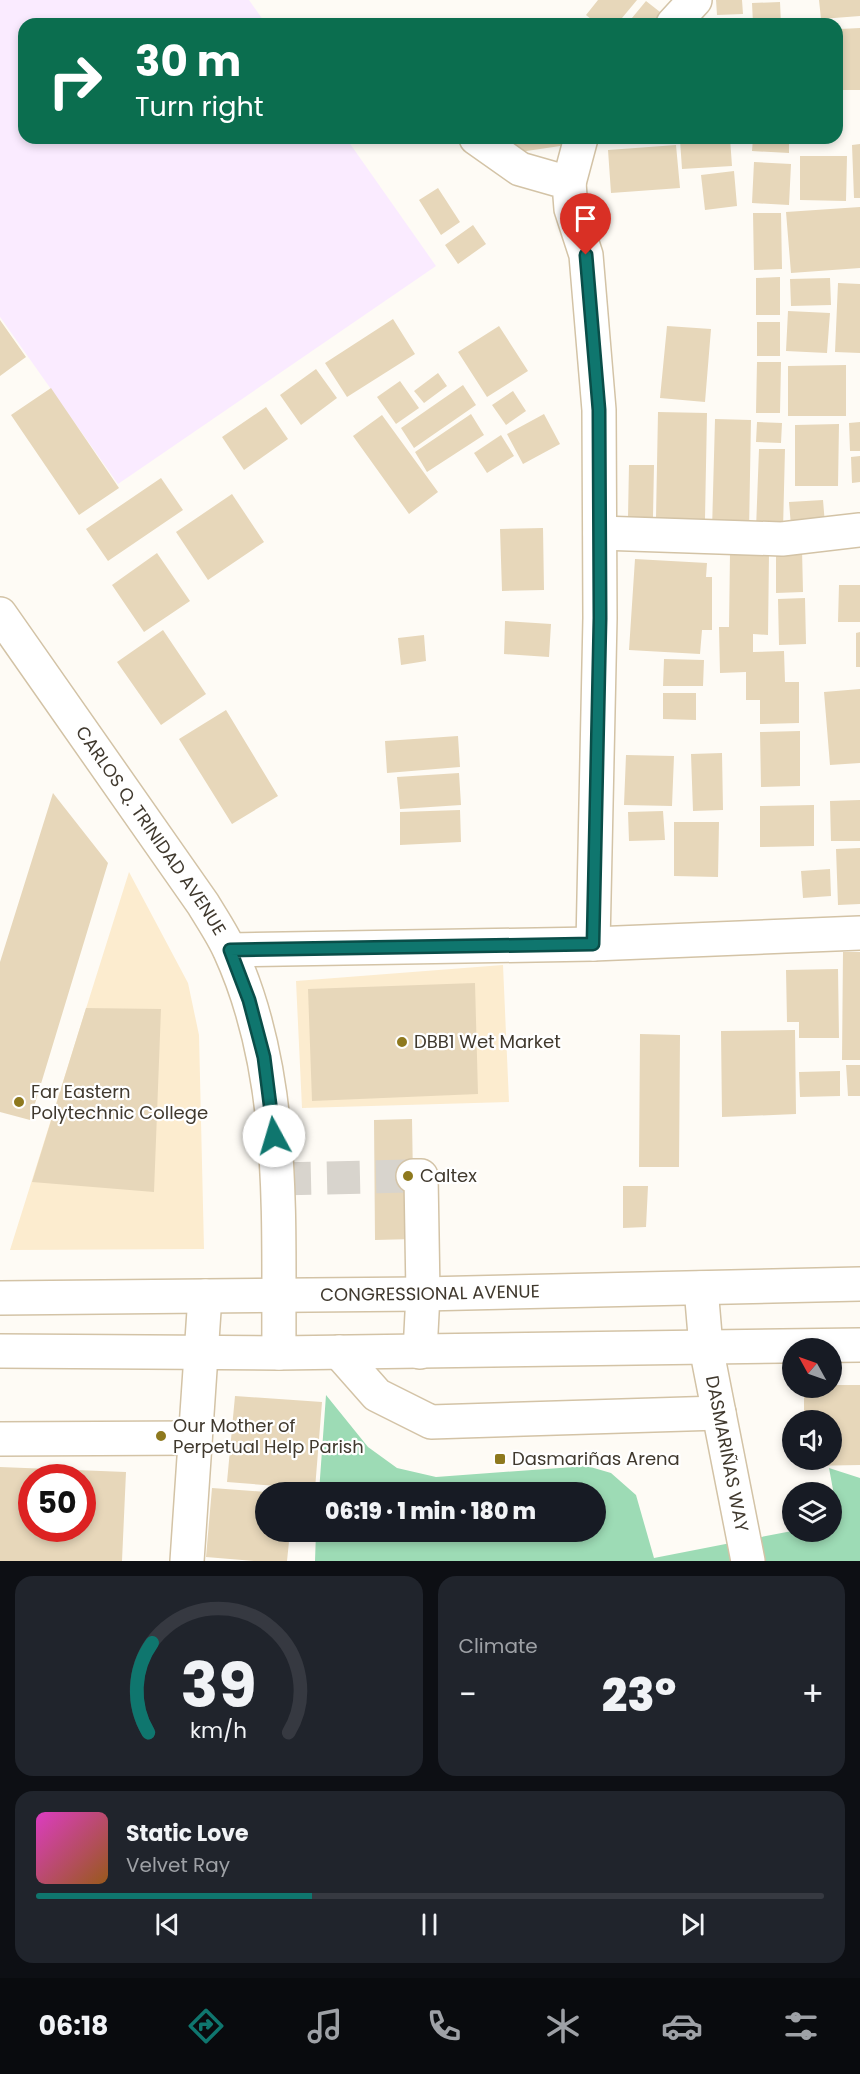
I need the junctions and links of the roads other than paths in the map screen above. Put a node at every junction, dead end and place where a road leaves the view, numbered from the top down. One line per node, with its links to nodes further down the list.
1 (695, 0): 2 (street)
2 (679, 18)
3 (485, 144): 5 (street)
4 (579, 144): 5 (street)
5 (569, 183): 7 (street)
6 (860, 530): 7 (street)
7 (600, 533): 10 (street)
8 (5, 631): 11 (street, CARLOS Q. TRINIDAD AVENUE)
9 (860, 933): 10 (street)
10 (593, 944): 11 (street)
11 (230, 950): 16 (street, CARLOS Q. TRINIDAD AVENUE)
12 (413, 1176): 15 (street)
13 (860, 1284): 14 (street, CONGRESSIONAL AVENUE)
14 (701, 1288): 15 (street, CONGRESSIONAL AVENUE); 20 (street, DASMARIÑAS WAY)
15 (423, 1294): 16 (street, CONGRESSIONAL AVENUE); 24 (street)
16 (278, 1295): 17 (street, CONGRESSIONAL AVENUE); 25 (street, CARLOS Q. TRINIDAD AVENUE)
17 (205, 1296): 18 (street, CONGRESSIONAL AVENUE); 22 (street)
18 (0, 1298)
19 (860, 1345): 20 (street)
20 (706, 1347): 24 (street); 26 (street, DASMARIÑAS WAY)
21 (0, 1351): 22 (street)
22 (201, 1352): 25 (street); 27 (street)
23 (339, 1352): 24 (street); 25 (street); 26 (street)
24 (420, 1352)
25 (279, 1353)
26 (719, 1413): 30 (street, DASMARIÑAS WAY)
27 (195, 1438): 28 (street); 29 (street)
28 (0, 1439)
29 (187, 1561)
30 (748, 1561)

